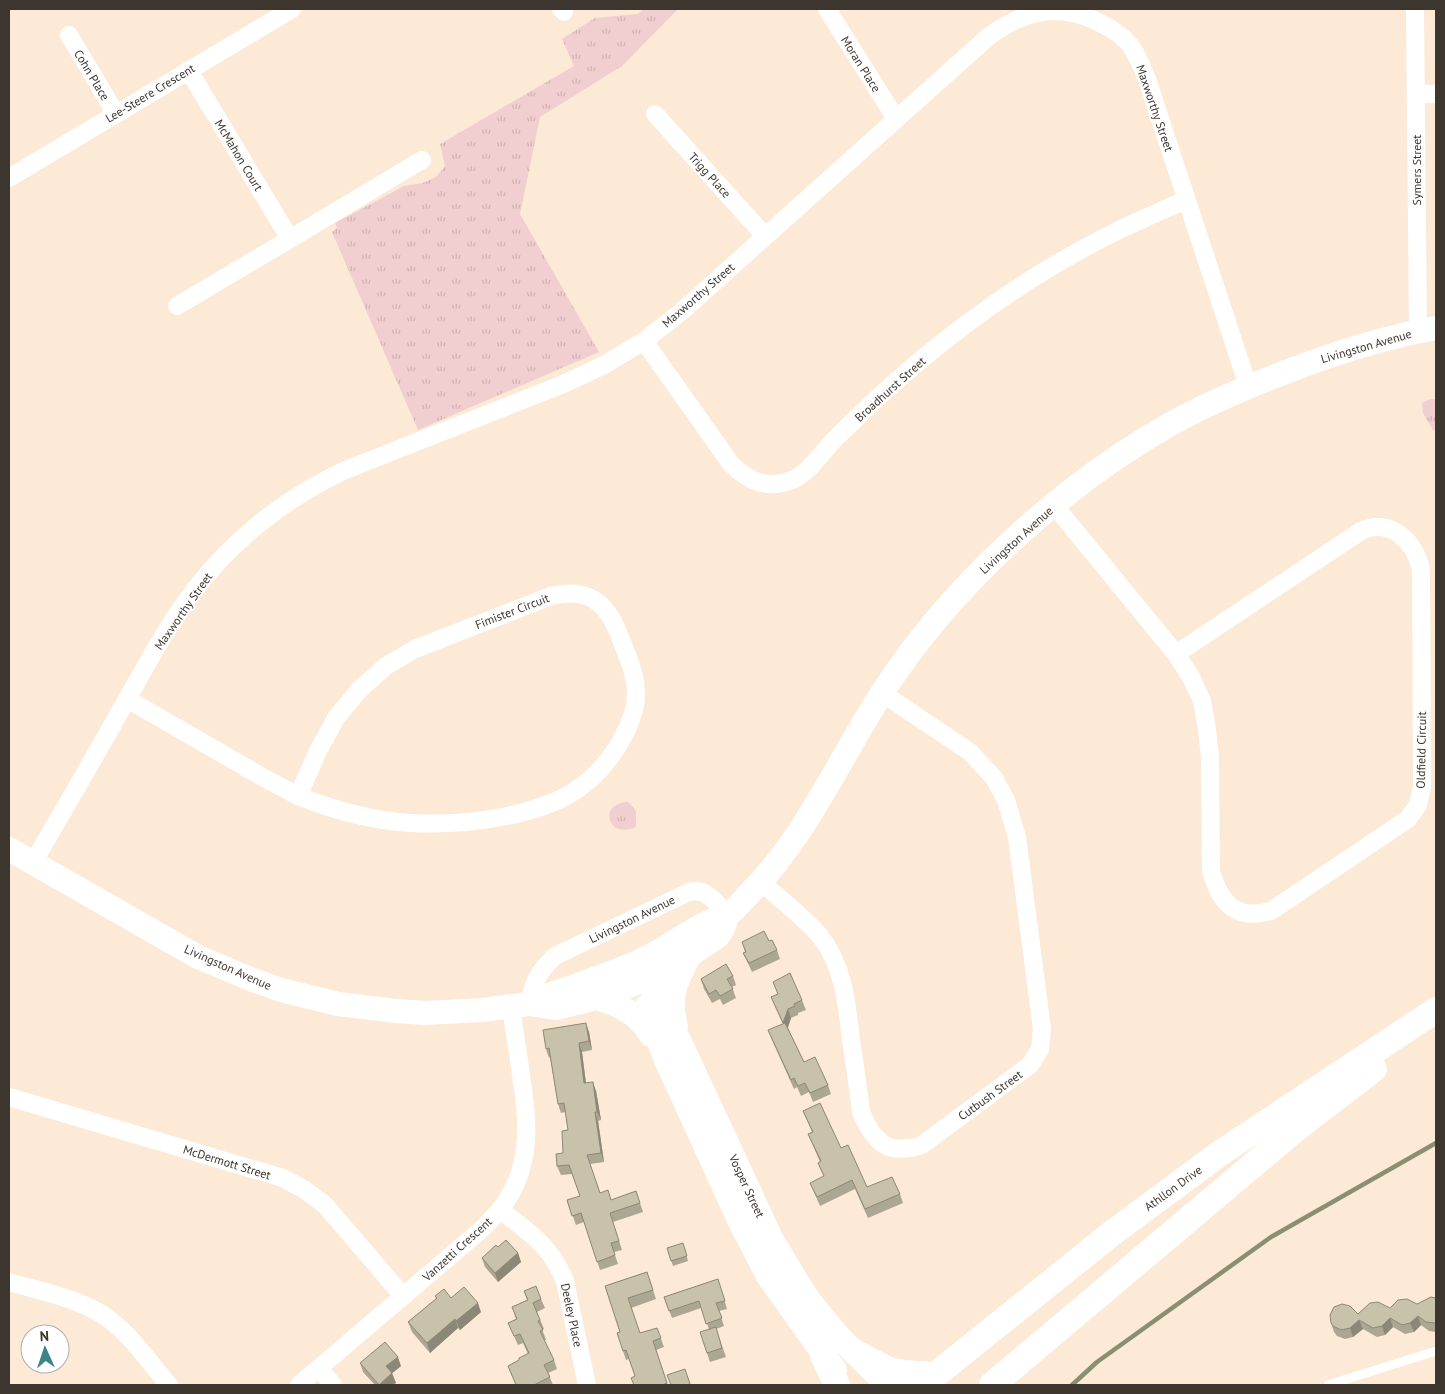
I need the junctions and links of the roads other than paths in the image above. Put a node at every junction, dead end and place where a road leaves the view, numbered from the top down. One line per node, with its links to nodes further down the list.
1 (827, 9): 11 (street, Moran Place)
2 (1415, 9): 7 (street, Symers Street)
3 (282, 11): 6 (street, Lee-Steere Crescent)
4 (1024, 12): 11 (street, Maxworthy Street); 14 (street, Maxworthy Street)
5 (68, 36): 9 (street, Cohn Place)
6 (189, 70): 9 (street, Lee-Steere Crescent); 16 (street, McMahon Court)
7 (1416, 94): 8 (street); 18 (street, Symers Street)
8 (1436, 94)
9 (116, 114): 13 (street, Lee-Steere Crescent)
10 (655, 114): 15 (street, Trigg Place)
11 (896, 119): 15 (street, Maxworthy Street)
12 (422, 160): 16 (street)
13 (9, 178)
14 (1186, 200): 19 (street, Broadhurst Street); 20 (street, Maxworthy Street)
15 (765, 236): 19 (street, Maxworthy Street)
16 (290, 239): 17 (street)
17 (177, 306)
18 (1427, 330): 20 (street, Livingston Avenue)
19 (644, 340): 24 (street, Maxworthy Street)
20 (1248, 386): 21 (street, Livingston Avenue)
21 (1054, 505): 22 (street, Oldfield Circuit); 23 (street, Livingston Avenue)
22 (1176, 654): 22 (street, Oldfield Circuit)
23 (882, 693): 28 (street, Livingston Avenue); 28 (street, Cutbush Street)
24 (127, 699): 25 (street, Fimister Circuit); 27 (street, Maxworthy Street)
25 (298, 796): 25 (street, Fimister Circuit)
26 (9, 849): 27 (street, Livingston Avenue)
27 (33, 863): 33 (street, Livingston Avenue)
28 (761, 882): 29 (street, Livingston Avenue)
29 (727, 916): 30 (street, Livingston Avenue); 31 (street, Livingston Avenue); 33 (street, Livingston Avenue)
30 (690, 955): 31 (street, Livingston Avenue); 36 (street)
31 (637, 973): 32 (street, Livingston Avenue); 33 (street, Livingston Avenue); 36 (street, Vosper Street)
32 (596, 998): 33 (street, Livingston Avenue); 36 (street)
33 (520, 1005): 38 (street, Vanzetti Crescent)
34 (1436, 1010): 45 (main road, Athllon Drive)
35 (1436, 1025): 53 (main road)
36 (673, 1051): 42 (street, Vosper Street); 43 (street, Vosper Street)
37 (9, 1097): 40 (street, McDermott Street)
38 (500, 1210): 40 (street, Vanzetti Crescent); 49 (street, Deeley Place)
39 (9, 1282): 46 (street)
40 (403, 1296): 44 (street, Vanzetti Crescent)
41 (1436, 1351): 54 (lane)
42 (856, 1353): 45 (main road); 52 (street, Vosper Street)
43 (823, 1355): 50 (main road); 51 (street, Vosper Street)
44 (319, 1368): 47 (street, Vanzetti Crescent); 48 (street)
45 (929, 1380)
46 (169, 1385)
47 (299, 1385)
48 (333, 1385)
49 (587, 1385)
50 (837, 1385)
51 (847, 1385)
52 (890, 1385)
53 (992, 1385)
54 (1328, 1385)

